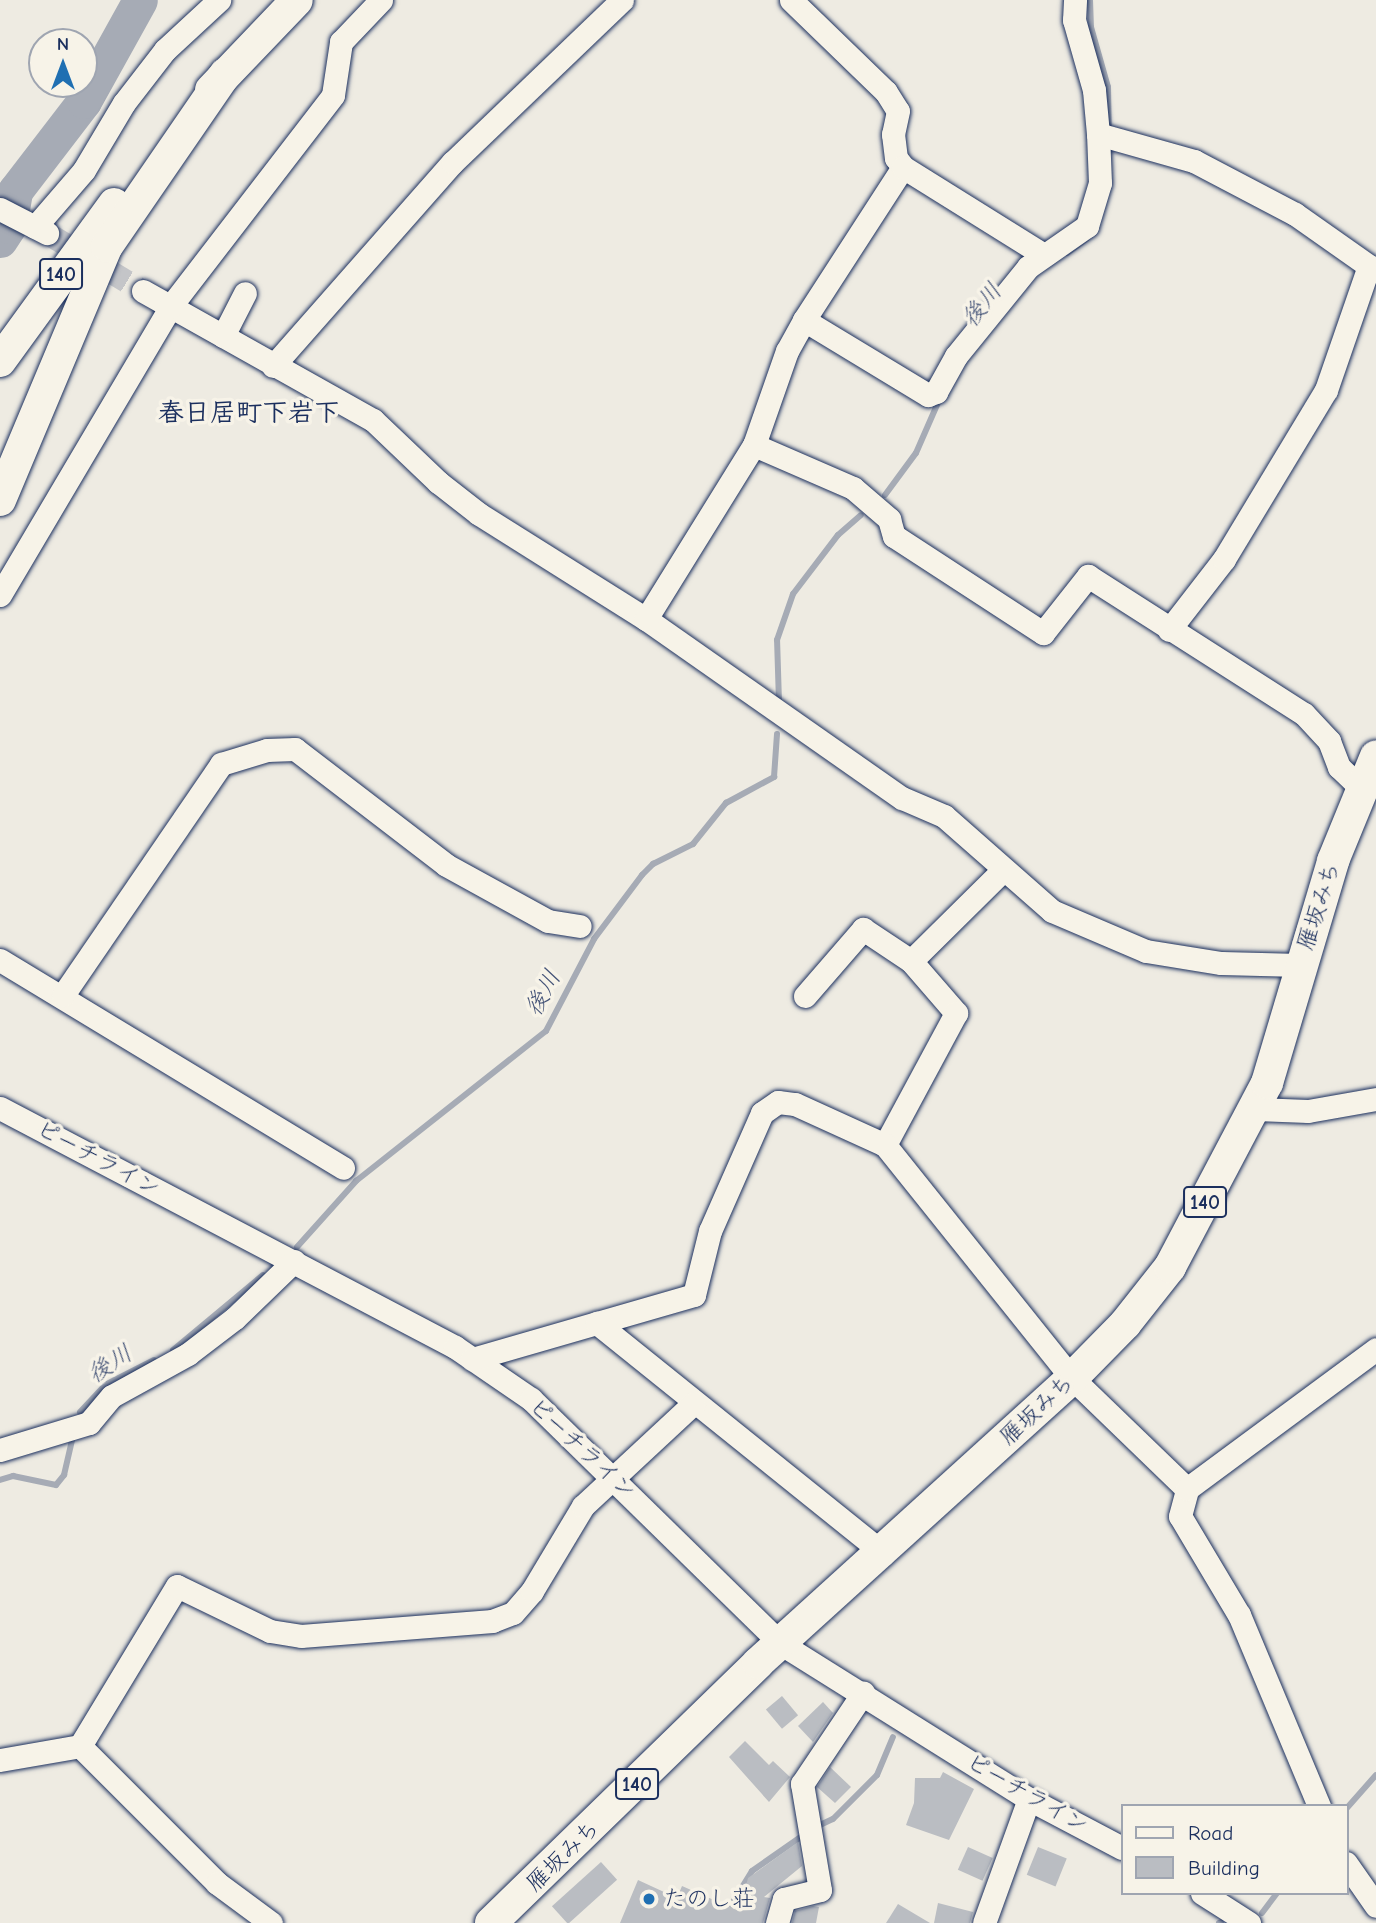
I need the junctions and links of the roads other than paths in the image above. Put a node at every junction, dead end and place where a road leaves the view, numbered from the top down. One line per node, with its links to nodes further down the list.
1 (219, 0): 11 (street)
2 (381, 0): 16 (street)
3 (622, 0): 21 (street)
4 (791, 0): 9 (street)
5 (1075, 0): 8 (street)
6 (286, 10): 7 (highway, 140)
7 (225, 74): 10 (highway, 140); 23 (highway)
8 (1098, 134): 12 (street); 13 (street)
9 (903, 167): 12 (street); 17 (street)
10 (125, 190): 18 (highway); 20 (highway, 140)
11 (0, 209)
12 (1044, 255): 17 (street)
13 (1373, 268): 26 (street)
14 (143, 291): 16 (street)
15 (245, 293): 19 (street)
16 (170, 307): 19 (street); 24 (street)
17 (804, 320): 22 (street)
18 (3, 321)
19 (223, 336): 21 (street)
20 (0, 361)
21 (273, 366): 25 (street)
22 (754, 445): 25 (street); 26 (street)
23 (0, 500)
24 (0, 595)
25 (646, 619): 29 (street)
26 (1168, 630): 28 (street)
27 (1376, 755): 28 (highway, 雁坂みち / 140)
28 (1361, 788): 33 (highway, 雁坂みち / 140)
29 (1002, 871): 32 (street); 33 (street)
30 (580, 926): 34 (street)
31 (0, 960): 34 (street)
32 (911, 961): 35 (street); 39 (street)
33 (1300, 965): 38 (highway, 雁坂みち / 140)
34 (63, 995): 40 (street)
35 (805, 996)
36 (1376, 1099): 38 (street)
37 (0, 1108): 41 (street, ピーチライン)
38 (1256, 1109): 45 (highway, 雁坂みち / 140)
39 (885, 1145): 42 (street); 45 (street)
40 (343, 1168)
41 (295, 1261): 44 (street, ピーチライン); 47 (street)
42 (597, 1323): 44 (street); 46 (street)
43 (1376, 1349): 49 (street)
44 (472, 1359): 48 (street, ピーチライン)
45 (1072, 1378): 49 (street); 50 (highway, 雁坂みち / 140)
46 (694, 1403): 48 (street); 50 (street)
47 (0, 1450)
48 (612, 1476): 51 (street, ピーチライン); 53 (street)
49 (1187, 1489): 56 (street)
50 (884, 1554): 51 (highway, 雁坂みち / 140)
51 (780, 1643): 52 (street, ピーチライン); 62 (highway, 雁坂みち / 140)
52 (863, 1693): 55 (street, ピーチライン); 63 (street)
53 (80, 1746): 54 (street); 61 (street)
54 (0, 1760)
55 (1029, 1799): 57 (street, ピーチライン); 64 (street)
56 (1318, 1804)
57 (1120, 1847)
58 (1348, 1866): 60 (street)
59 (1205, 1895): 65 (street)
60 (1376, 1906)
61 (271, 1923)
62 (491, 1923)
63 (778, 1923)
64 (984, 1923)
65 (1249, 1923)

